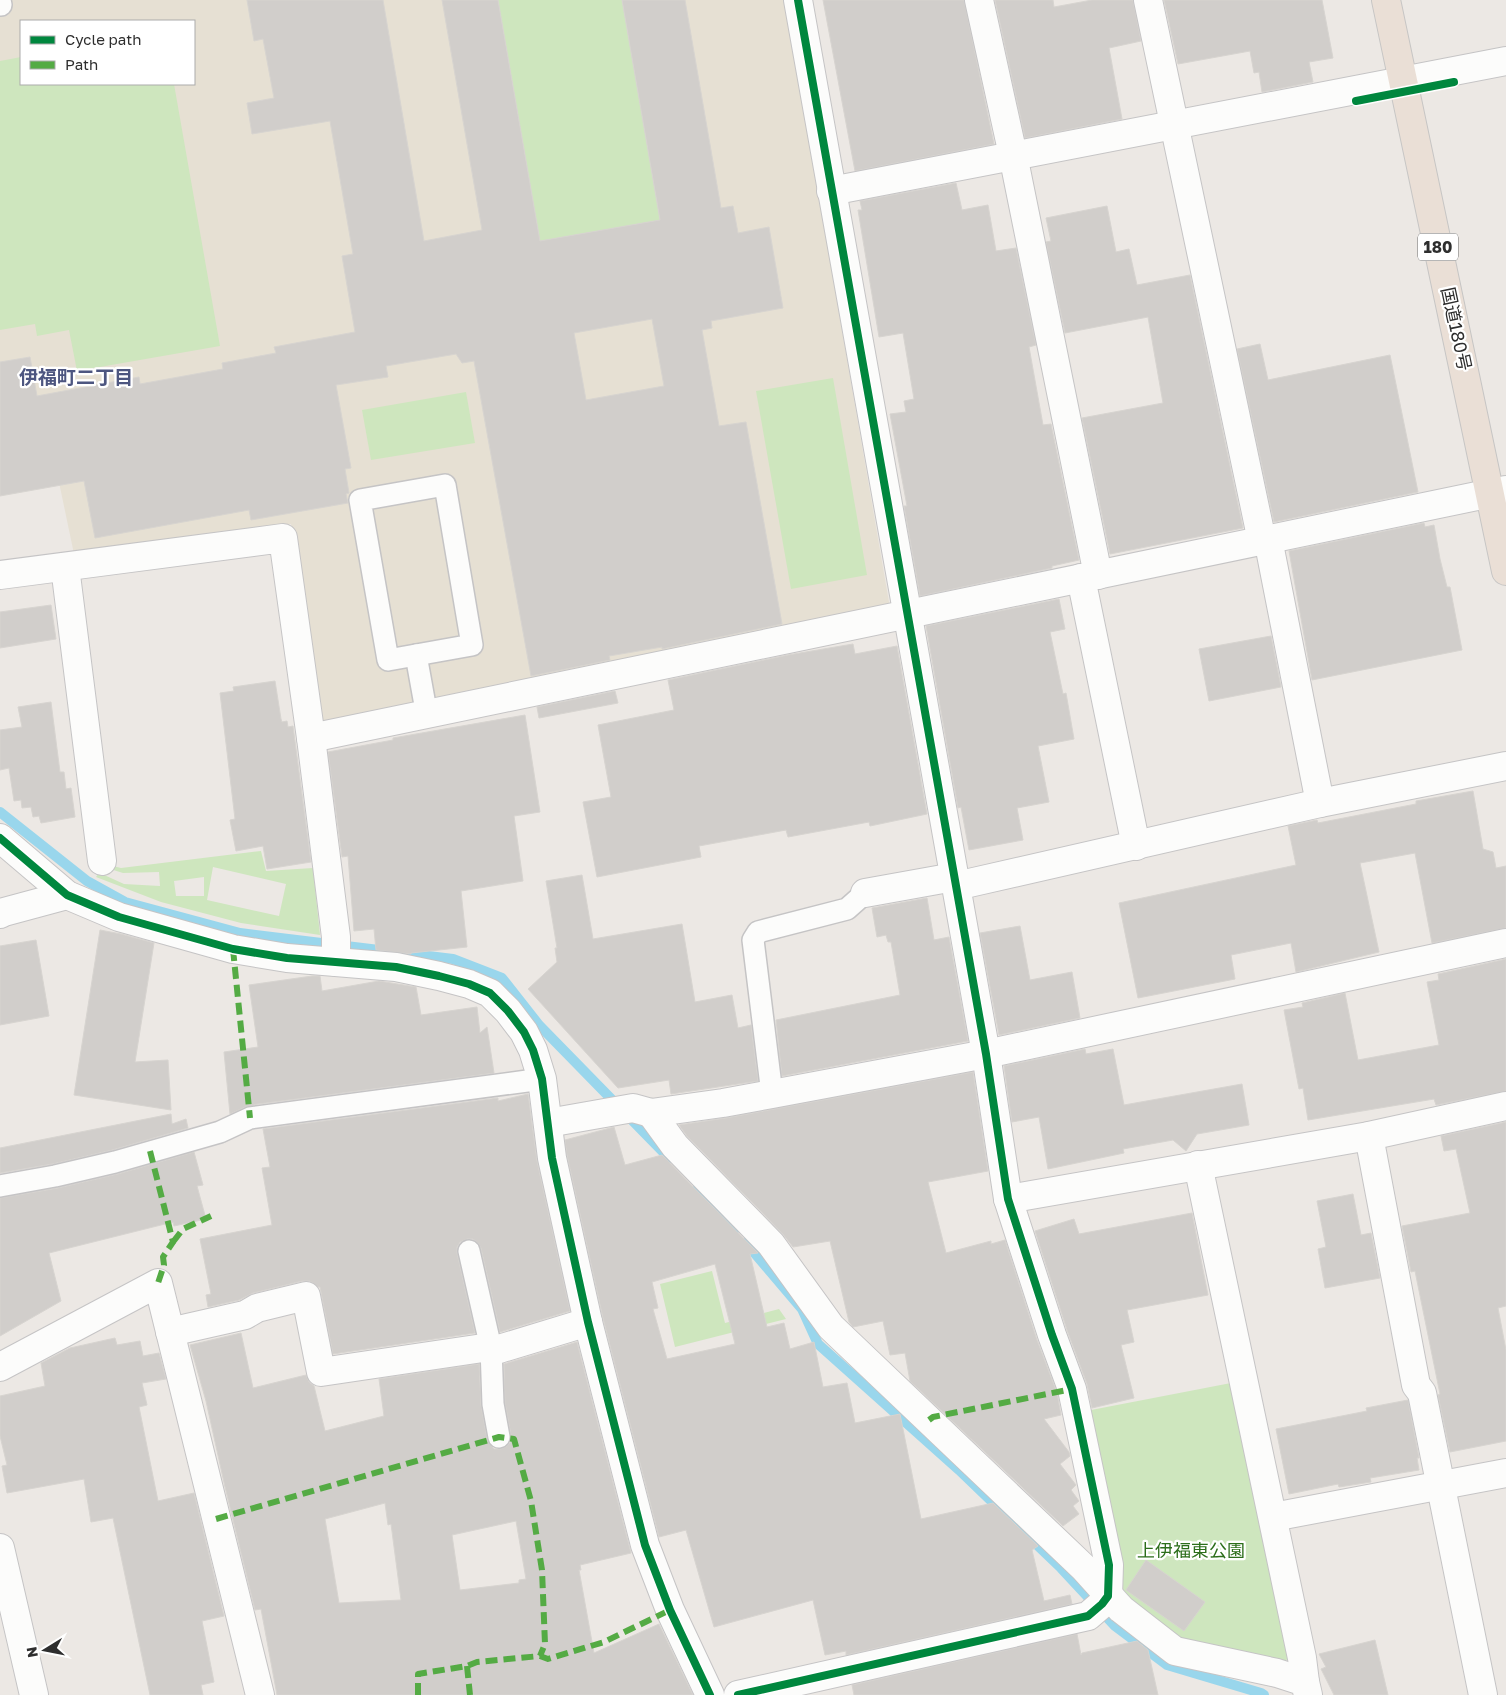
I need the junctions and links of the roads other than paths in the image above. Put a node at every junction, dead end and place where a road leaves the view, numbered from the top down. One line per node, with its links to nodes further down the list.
1 (0, 0): 6 (lane)
2 (798, 0): 11 (street)
3 (979, 0): 10 (street)
4 (1148, 0): 9 (street)
5 (1386, 0): 8 (highway, 国道180号 / 180)
6 (0, 5)
7 (1506, 61): 8 (street)
8 (1404, 80): 9 (street); 12 (highway, 国道180号 / 180)
9 (1175, 124): 10 (street); 13 (street)
10 (1013, 155): 11 (street); 17 (street)
11 (831, 191): 18 (street)
12 (1498, 492): 13 (street); 15 (highway, 国道180号 / 180)
13 (1265, 540): 17 (street); 23 (street)
14 (65, 567): 16 (street); 21 (street); 26 (street)
15 (1506, 570)
16 (0, 575)
17 (1089, 576): 18 (street); 25 (street)
18 (907, 614): 20 (street); 27 (street)
19 (416, 655): 19 (lane); 20 (lane)
20 (427, 716): 21 (street)
21 (312, 738): 32 (street)
22 (1506, 766): 23 (street)
23 (1320, 804): 25 (street)
24 (0, 838): 29 (street)
25 (1136, 846): 27 (street)
26 (102, 861)
27 (955, 882): 28 (street); 33 (street)
28 (865, 892): 35 (lane)
29 (67, 895): 30 (street); 32 (street)
30 (0, 914)
31 (1506, 943): 33 (street)
32 (336, 951): 34 (street)
33 (986, 1054): 35 (street); 42 (street)
34 (542, 1079): 38 (street); 41 (lane)
35 (772, 1094): 37 (street)
36 (1506, 1106): 39 (street)
37 (630, 1111): 38 (street); 53 (street)
38 (548, 1123): 44 (street)
39 (1369, 1136): 40 (street); 50 (street)
40 (1198, 1165): 42 (street); 51 (street)
41 (0, 1186)
42 (1008, 1199): 53 (street)
43 (469, 1251): 46 (lane)
44 (588, 1322): 46 (street); 57 (street)
45 (170, 1332): 46 (street); 47 (street); 56 (street)
46 (491, 1348): 48 (lane)
47 (0, 1367)
48 (499, 1437)
49 (1506, 1473): 50 (street)
50 (1440, 1486): 51 (street); 59 (street)
51 (1273, 1517): 54 (street)
52 (0, 1548): 55 (street)
53 (1099, 1605): 54 (street); 58 (street)
54 (1307, 1689)
55 (34, 1695)
56 (260, 1695)
57 (710, 1695)
58 (738, 1695)
59 (1483, 1695)

